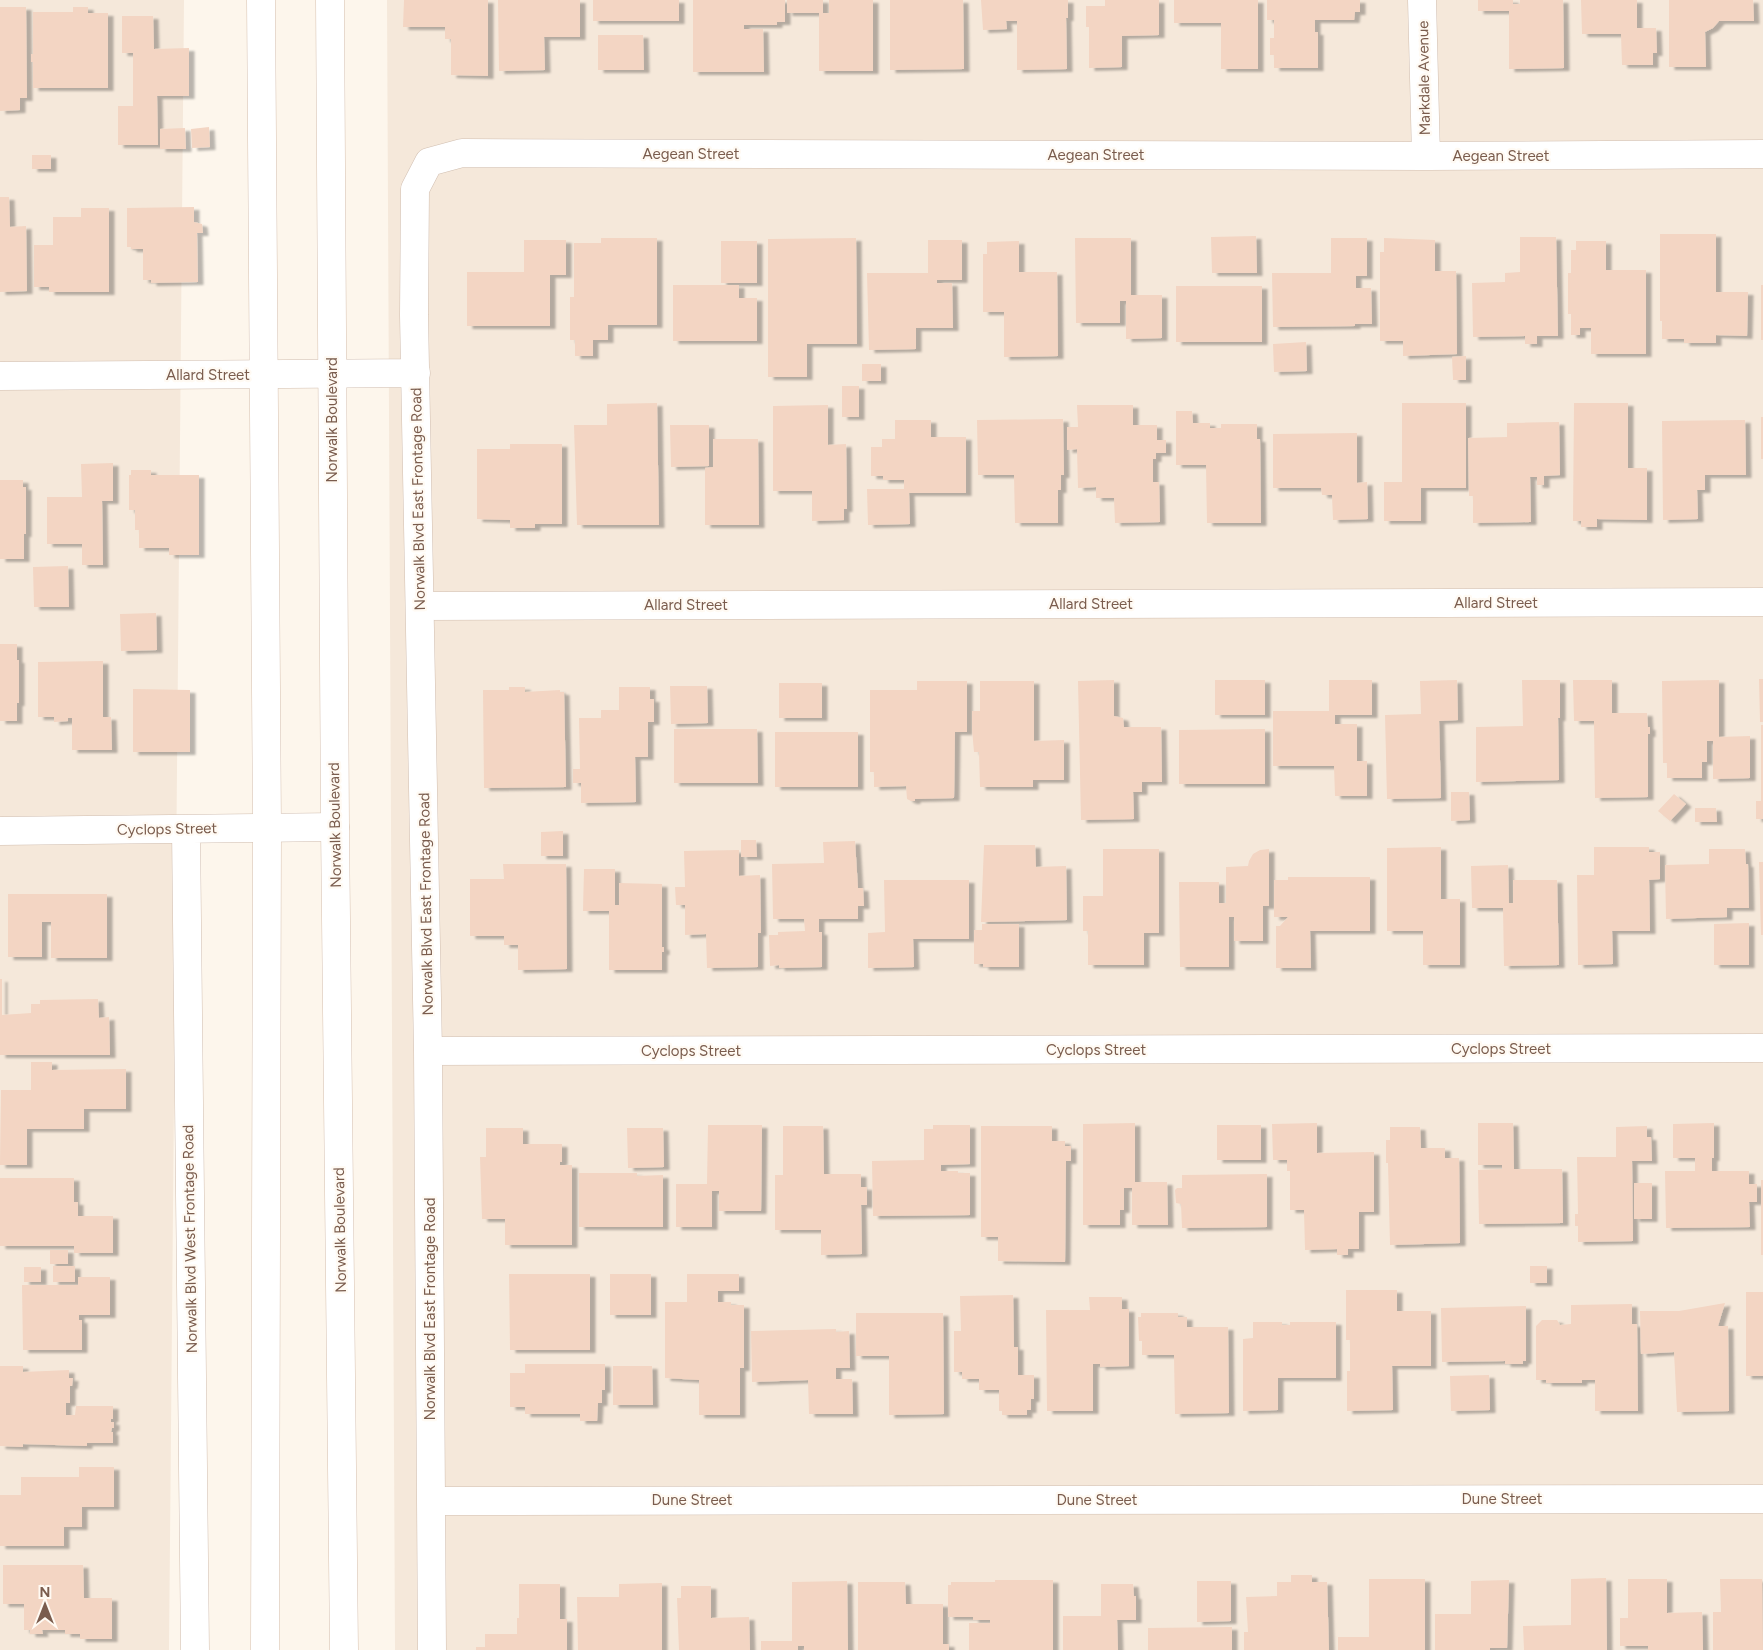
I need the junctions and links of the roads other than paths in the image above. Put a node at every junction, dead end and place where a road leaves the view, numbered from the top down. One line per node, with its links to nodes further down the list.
1 (261, 0): 8 (street)
2 (330, 0): 9 (street, Norwalk Boulevard)
3 (1422, 0): 5 (street, Markdale Avenue)
4 (1763, 154): 5 (street, Aegean Street)
5 (1426, 156): 6 (street, Aegean Street)
6 (429, 162): 7 (street, Norwalk Blvd East Frontage Road)
7 (416, 373): 9 (street, Allard Street); 12 (street, Norwalk Blvd East Frontage Road)
8 (265, 374): 9 (street, Allard Street); 10 (street, Allard Street); 14 (street)
9 (332, 374): 13 (street, Norwalk Boulevard)
10 (0, 376)
11 (1763, 602): 12 (street, Allard Street)
12 (420, 606): 18 (street, Norwalk Blvd East Frontage Road)
13 (335, 827): 14 (street, Cyclops Street); 23 (street, Norwalk Boulevard)
14 (267, 828): 15 (street, Cyclops Street); 22 (street)
15 (186, 829): 16 (street, Cyclops Street); 21 (street, Norwalk Blvd West Frontage Road)
16 (0, 831)
17 (1763, 1048): 18 (street, Cyclops Street)
18 (428, 1051): 20 (street, Norwalk Blvd East Frontage Road)
19 (1763, 1499): 20 (street, Dune Street)
20 (431, 1501): 24 (street, Norwalk Blvd East Frontage Road)
21 (195, 1650)
22 (266, 1650)
23 (344, 1650)
24 (432, 1650)

